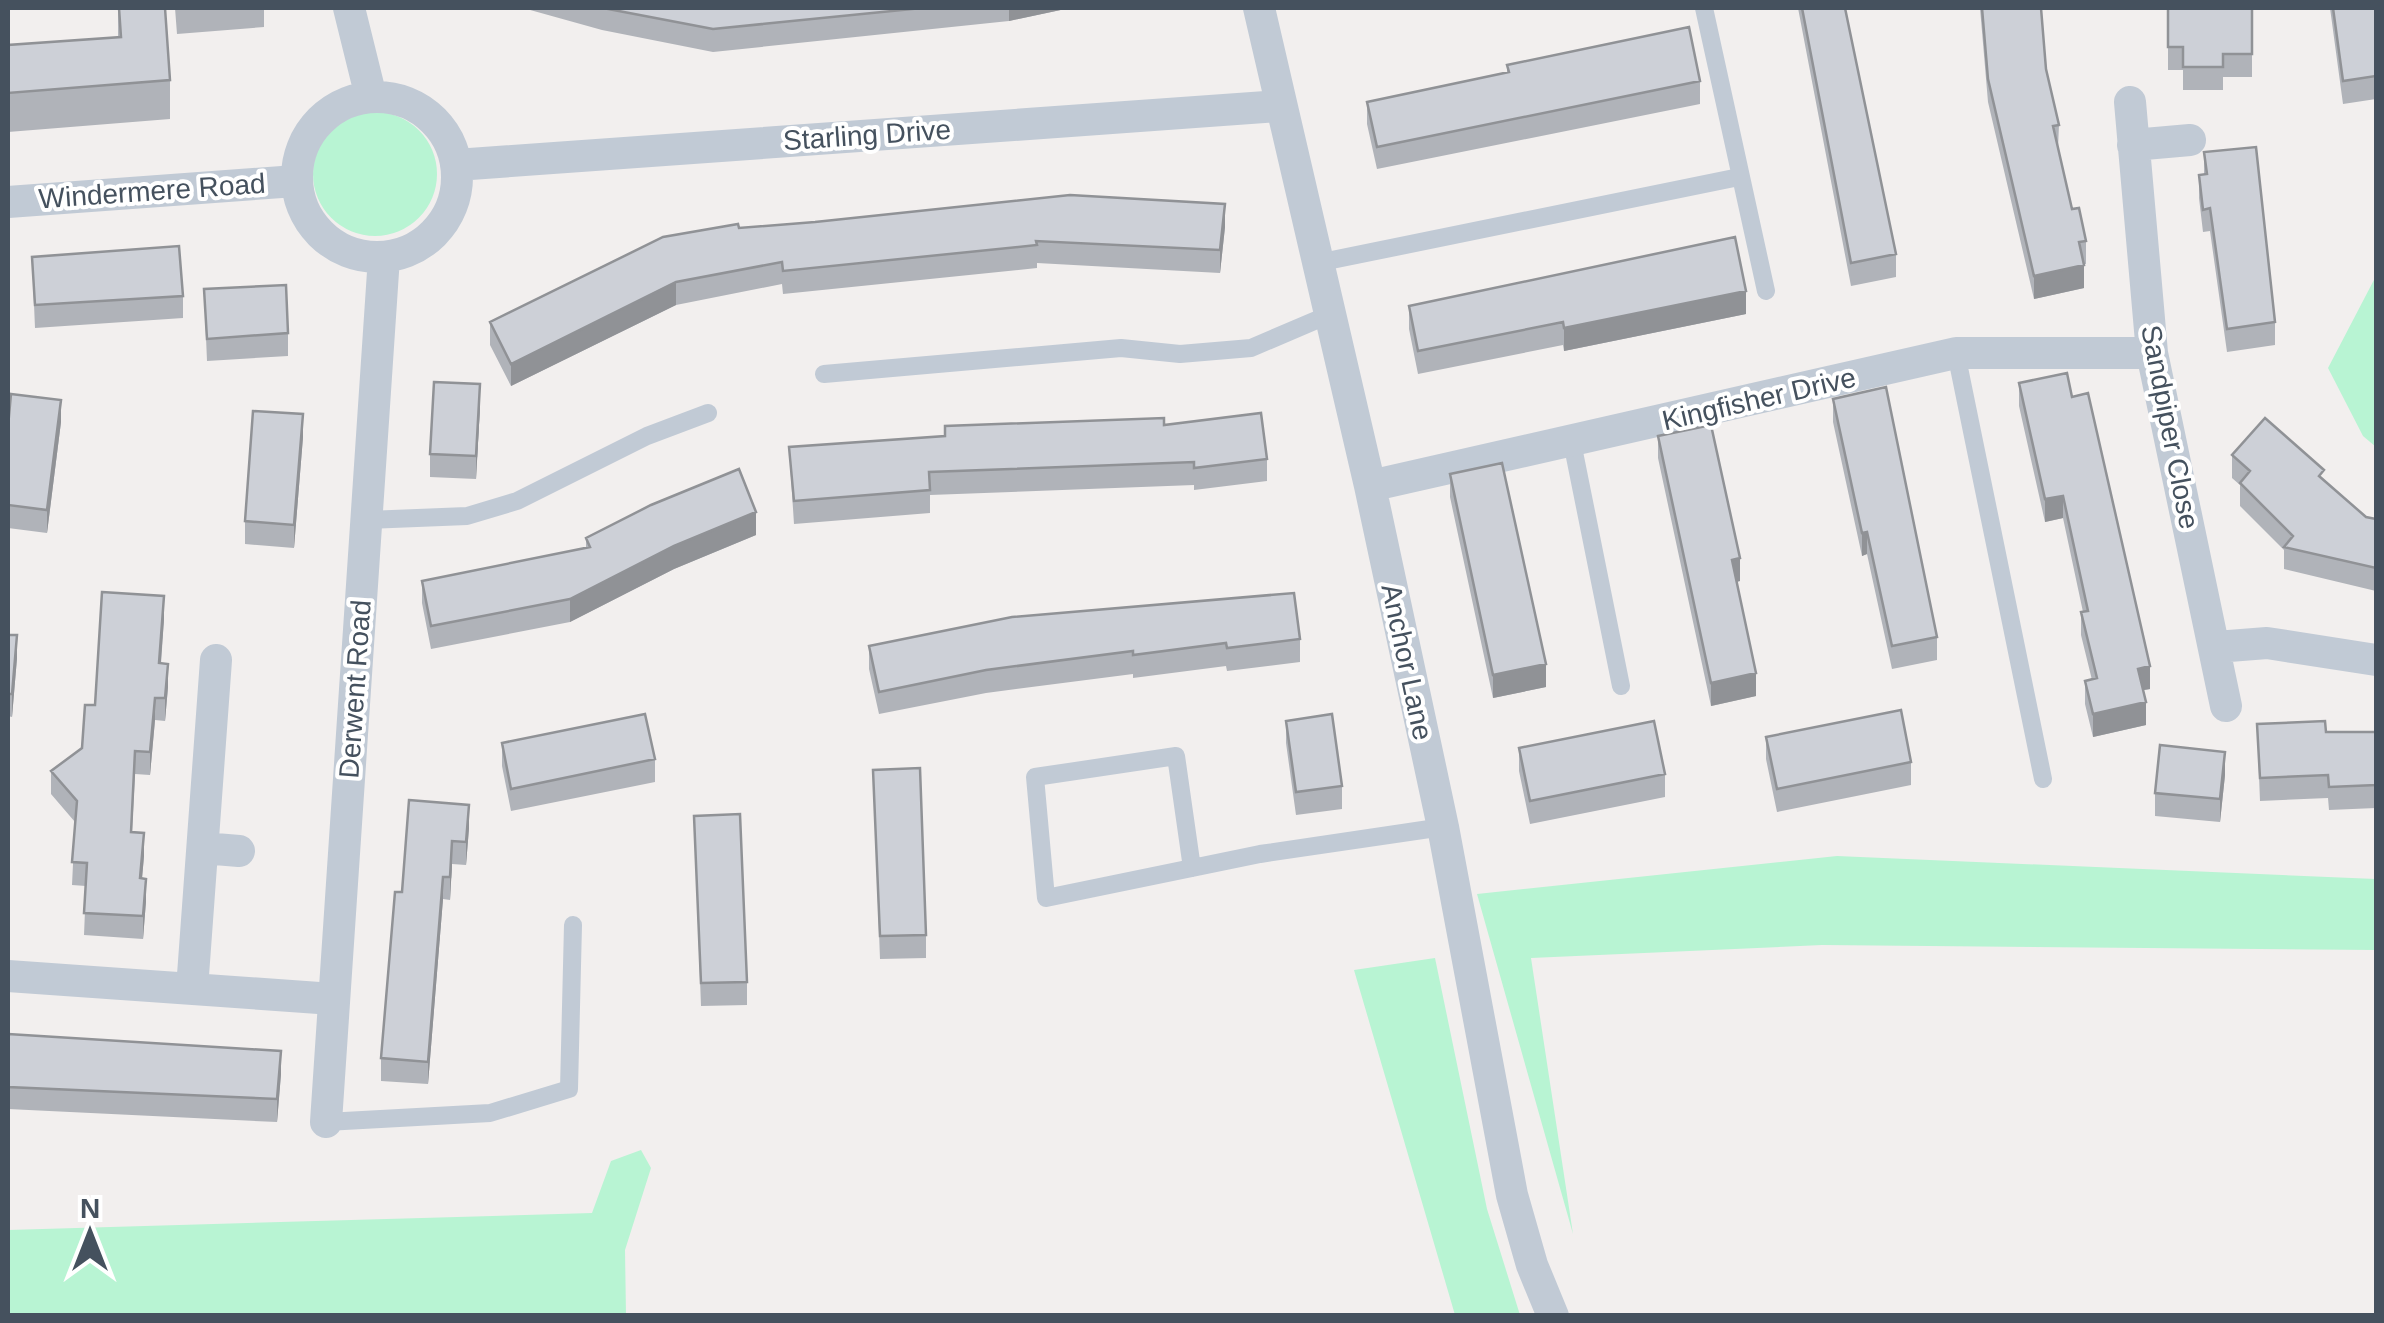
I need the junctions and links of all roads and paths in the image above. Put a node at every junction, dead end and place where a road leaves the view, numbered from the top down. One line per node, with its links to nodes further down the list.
1 (349, 8): 4 (street)
2 (1259, 8): 6 (street, Anchor Lane)
3 (1704, 8): 10 (lane)
4 (371, 96): 9 (street); 11 (street)
5 (2130, 102): 8 (street, Sandpiper Close)
6 (1279, 106): 9 (street, Starling Drive); 14 (street, Anchor Lane)
7 (2190, 140): 8 (street)
8 (2134, 145): 18 (street, Sandpiper Close)
9 (456, 164): 13 (street)
10 (1739, 177): 14 (lane); 15 (lane)
11 (296, 181): 12 (street, Windermere Road); 13 (street)
12 (8, 202)
13 (384, 257): 23 (street, Derwent Road)
14 (1322, 262): 16 (street, Anchor Lane)
15 (1766, 291)
16 (1333, 313): 19 (lane); 22 (street, Anchor Lane)
17 (1956, 353): 18 (street, Kingfisher Drive); 21 (street, Kingfisher Drive); 29 (lane)
18 (2152, 353): 24 (street, Sandpiper Close)
19 (824, 374)
20 (708, 414): 23 (lane)
21 (1572, 442): 22 (street, Kingfisher Drive); 27 (lane)
22 (1370, 486): 30 (street, Anchor Lane)
23 (367, 520): 37 (street, Derwent Road)
24 (2216, 647): 26 (street); 28 (street, Sandpiper Close)
25 (216, 660): 31 (street)
26 (2376, 660)
27 (1622, 686)
28 (2226, 706)
29 (2042, 779)
30 (1443, 827): 33 (lane); 39 (street, Anchor Lane)
31 (202, 848): 32 (street); 36 (street)
32 (239, 851)
33 (1192, 868): 33 (lane)
34 (572, 925): 38 (lane)
35 (8, 976): 36 (street)
36 (192, 989): 37 (street)
37 (333, 999): 38 (street, Derwent Road)
38 (326, 1122)
39 (1553, 1316)

